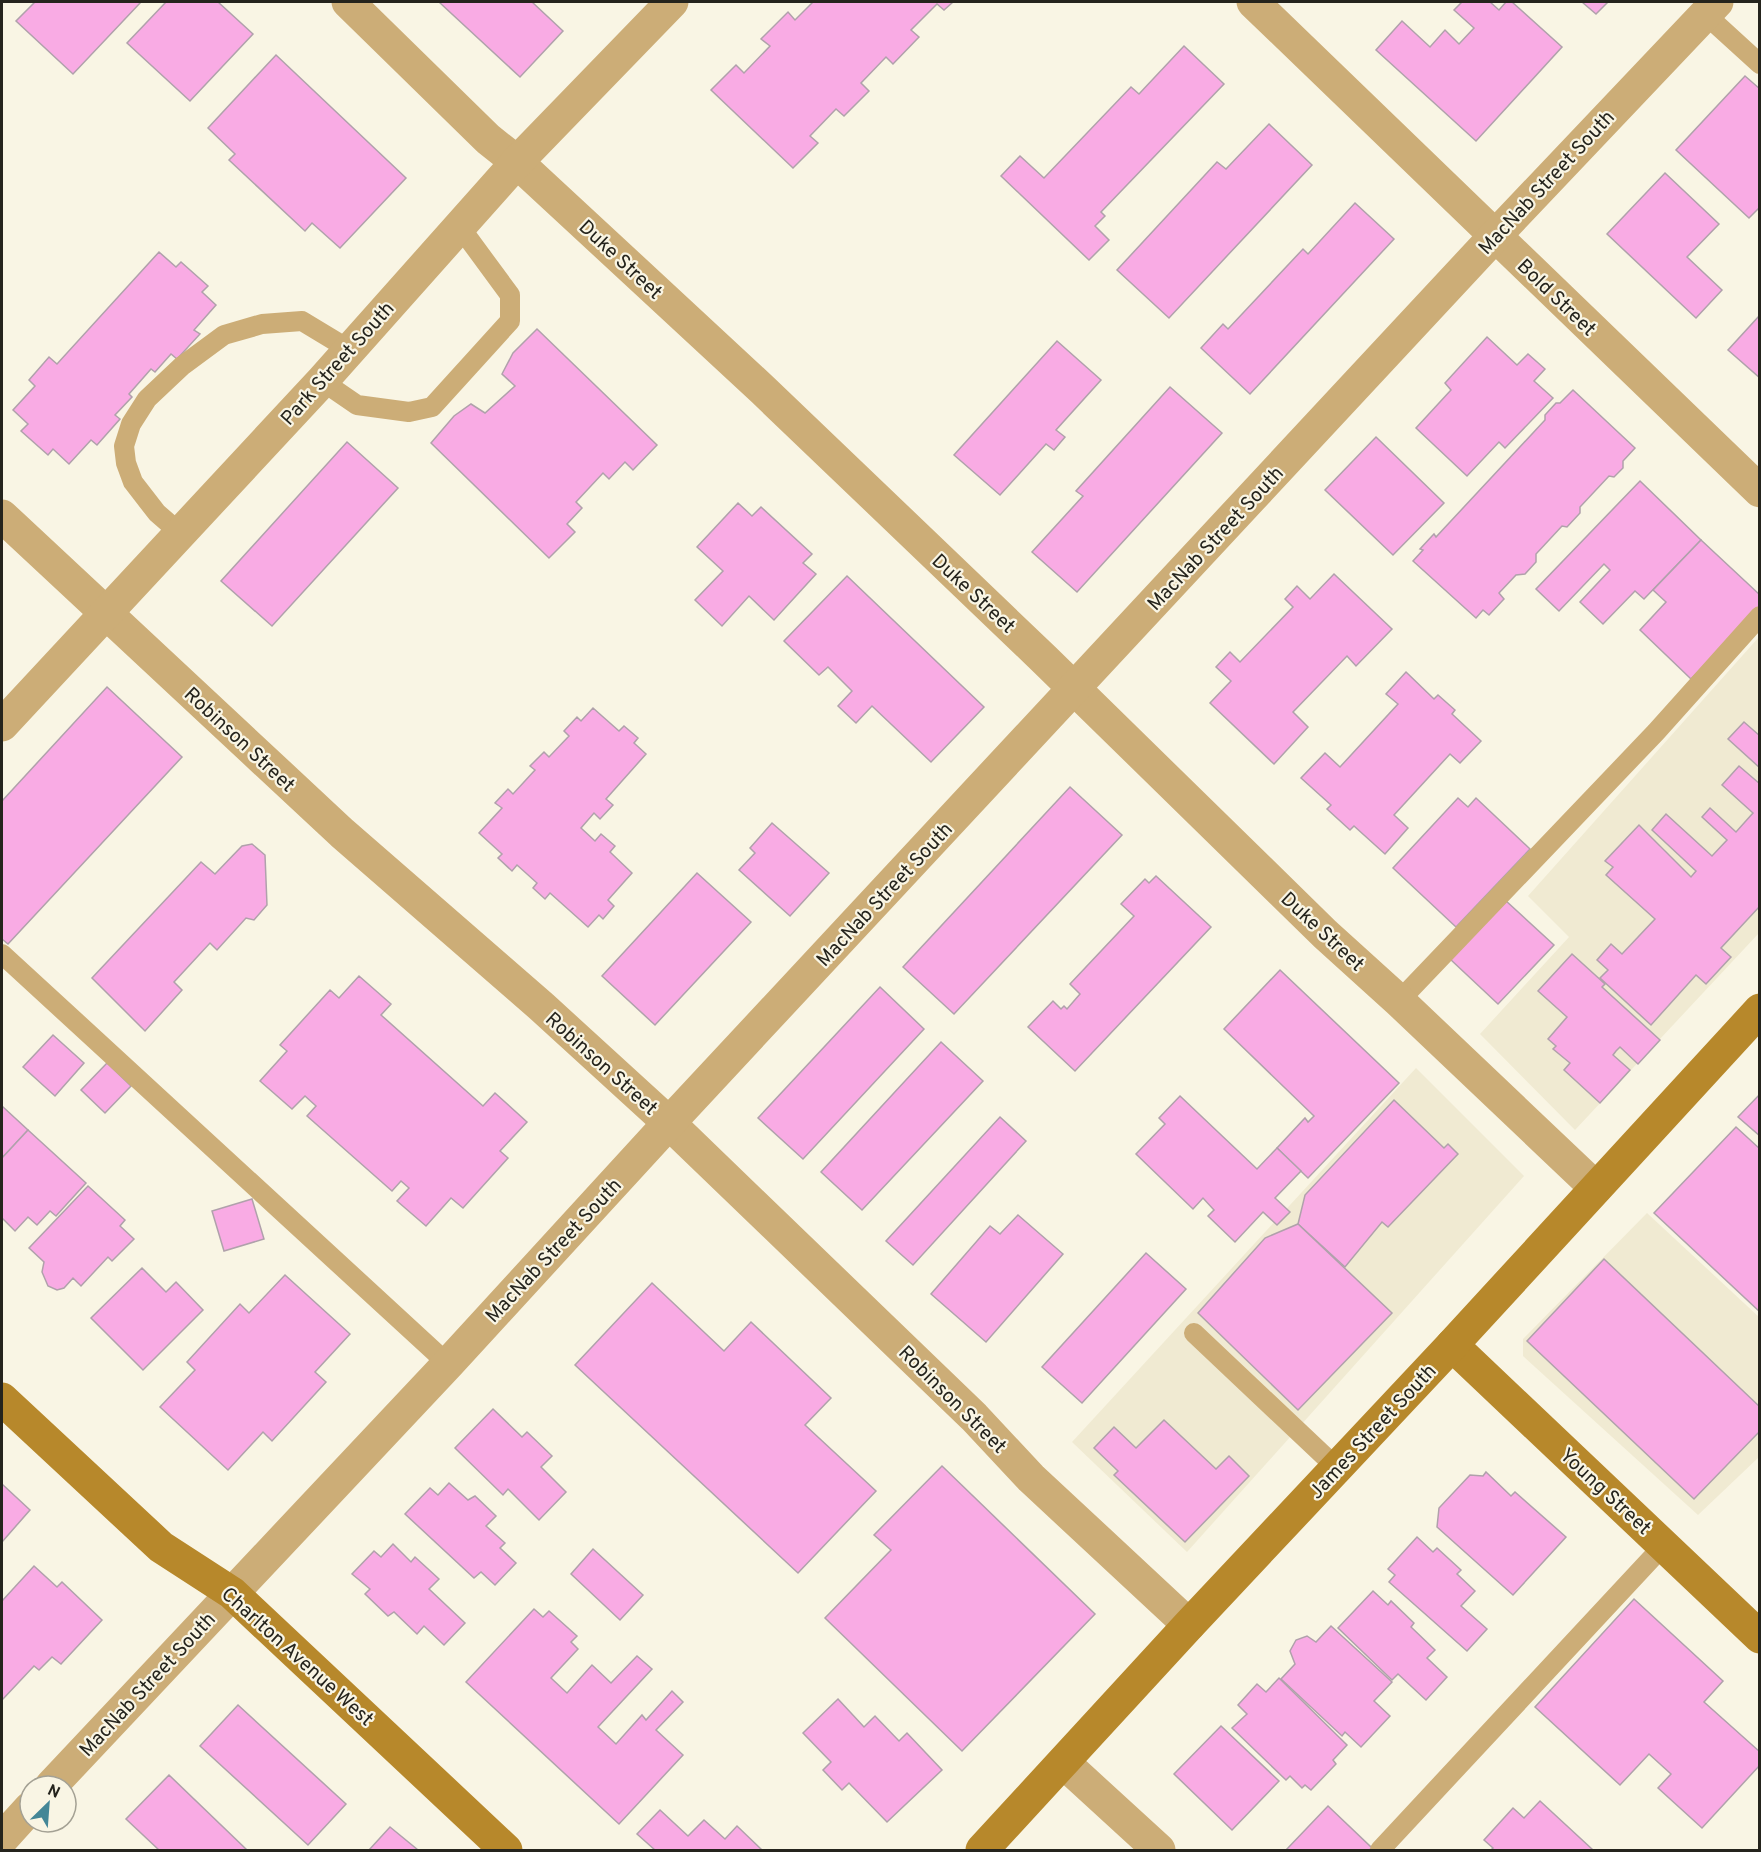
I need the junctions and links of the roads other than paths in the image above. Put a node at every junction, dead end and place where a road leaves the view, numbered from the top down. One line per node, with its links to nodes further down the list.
1 (348, 2): 6 (street, Duke Street)
2 (672, 2): 6 (street, Park Street South)
3 (1253, 2): 8 (street, Bold Street)
4 (1711, 8): 5 (lane); 8 (street, MacNab Street South)
5 (1760, 64)
6 (517, 162): 7 (street, Park Street South); 16 (street, Duke Street)
7 (460, 227): 9 (street, Park Street South); 10 (lane)
8 (1494, 237): 11 (street, Bold Street); 16 (street, MacNab Street South)
9 (350, 350): 10 (street, Park Street South); 13 (lane)
10 (322, 381): 13 (street, Park Street South)
11 (1760, 491)
12 (2, 516): 14 (street, Robinson Street)
13 (180, 533): 14 (street, Park Street South)
14 (105, 612): 17 (street, Park Street South); 21 (street, Robinson Street)
15 (1760, 616): 19 (lane)
16 (1075, 689): 19 (street, Duke Street); 21 (street, MacNab Street South)
17 (2, 725)
18 (2, 954): 25 (lane)
19 (1399, 1001): 22 (street, Duke Street)
20 (1760, 1010): 22 (main road, James Street South)
21 (669, 1123): 25 (street, MacNab Street South); 30 (street, Robinson Street)
22 (1596, 1188): 24 (main road, James Street South)
23 (1194, 1334): 27 (lane)
24 (1452, 1346): 27 (main road, James Street South); 28 (main road, Young Street)
25 (448, 1364): 29 (street, MacNab Street South)
26 (2, 1399): 29 (main road, Charlton Avenue West)
27 (1337, 1468): 30 (main road, James Street South)
28 (1664, 1545): 31 (main road, Young Street); 39 (lane)
29 (232, 1593): 33 (street, MacNab Street South); 36 (main road, Charlton Avenue West)
30 (1189, 1625): 32 (main road, James Street South)
31 (1760, 1637)
32 (1064, 1763): 37 (main road, James Street South); 38 (street)
33 (62, 1774)
34 (18, 1821): 35 (street)
35 (2, 1839)
36 (506, 1851)
37 (982, 1851)
38 (1159, 1851)
39 (1380, 1851)

